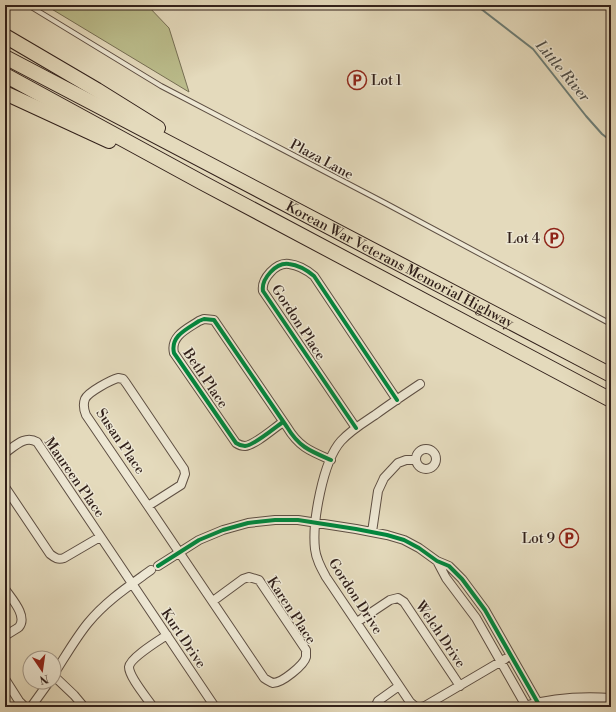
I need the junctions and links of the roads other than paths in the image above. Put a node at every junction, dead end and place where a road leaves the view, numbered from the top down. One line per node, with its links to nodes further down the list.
1 (28, 5): 8 (lane, Plaza Lane)
2 (5, 36): 6 (highway, Korean War Veterans Memorial Highway)
3 (5, 57): 6 (highway, Korean War Veterans Memorial Highway)
4 (5, 75): 7 (highway, Korean War Veterans Memorial Highway)
5 (5, 93): 7 (highway, Korean War Veterans Memorial Highway)
6 (189, 154): 9 (highway, Korean War Veterans Memorial Highway)
7 (202, 183): 12 (highway, Korean War Veterans Memorial Highway)
8 (611, 324)
9 (611, 375)
10 (420, 384): 11 (street, Gordon Drive)
11 (397, 400): 14 (street, Gordon Drive); 14 (street, Gordon Place)
12 (611, 400)
13 (283, 422): 13 (street, Beth Place); 16 (street, Beth Place)
14 (356, 428): 16 (street, Gordon Drive)
15 (5, 453): 22 (street, Maureen Place)
16 (331, 460): 20 (street, Gordon Drive)
17 (416, 460): 21 (street)
18 (5, 487): 22 (street, Maureen Place)
19 (148, 506): 19 (street, Susan Place); 23 (street, Karen Place)
20 (314, 523): 21 (street); 23 (street); 30 (street, Gordon Drive)
21 (372, 532): 24 (street)
22 (100, 536): 25 (street, Maureen Place)
23 (180, 552): 25 (street); 27 (street, Karen Place)
24 (437, 561): 28 (street); 29 (street)
25 (132, 584): 31 (street, Kurt Drive); 35 (street)
26 (5, 589): 32 (street)
27 (213, 601): 27 (street, Karen Place)
28 (479, 602): 29 (street); 33 (street)
29 (471, 611): 34 (street)
30 (357, 622): 39 (street, Gordon Drive); 40 (street, Welch Drive)
31 (167, 635): 48 (street); 49 (street, Kurt Drive)
32 (5, 636)
33 (511, 656): 34 (street, Gordon Drive); 43 (street)
34 (501, 662): 40 (street, Gordon Drive); 51 (street)
35 (62, 663)
36 (5, 679): 45 (street)
37 (62, 683): 47 (street)
38 (611, 683): 42 (lane)
39 (400, 686): 44 (street, Gordon Drive); 50 (street)
40 (460, 686): 44 (street, Gordon Drive)
41 (43, 690): 46 (street)
42 (610, 702): 43 (street)
43 (538, 703): 51 (street)
44 (416, 706)
45 (25, 707)
46 (31, 707)
47 (84, 707)
48 (153, 707)
49 (215, 707)
50 (375, 707)
51 (525, 707)

